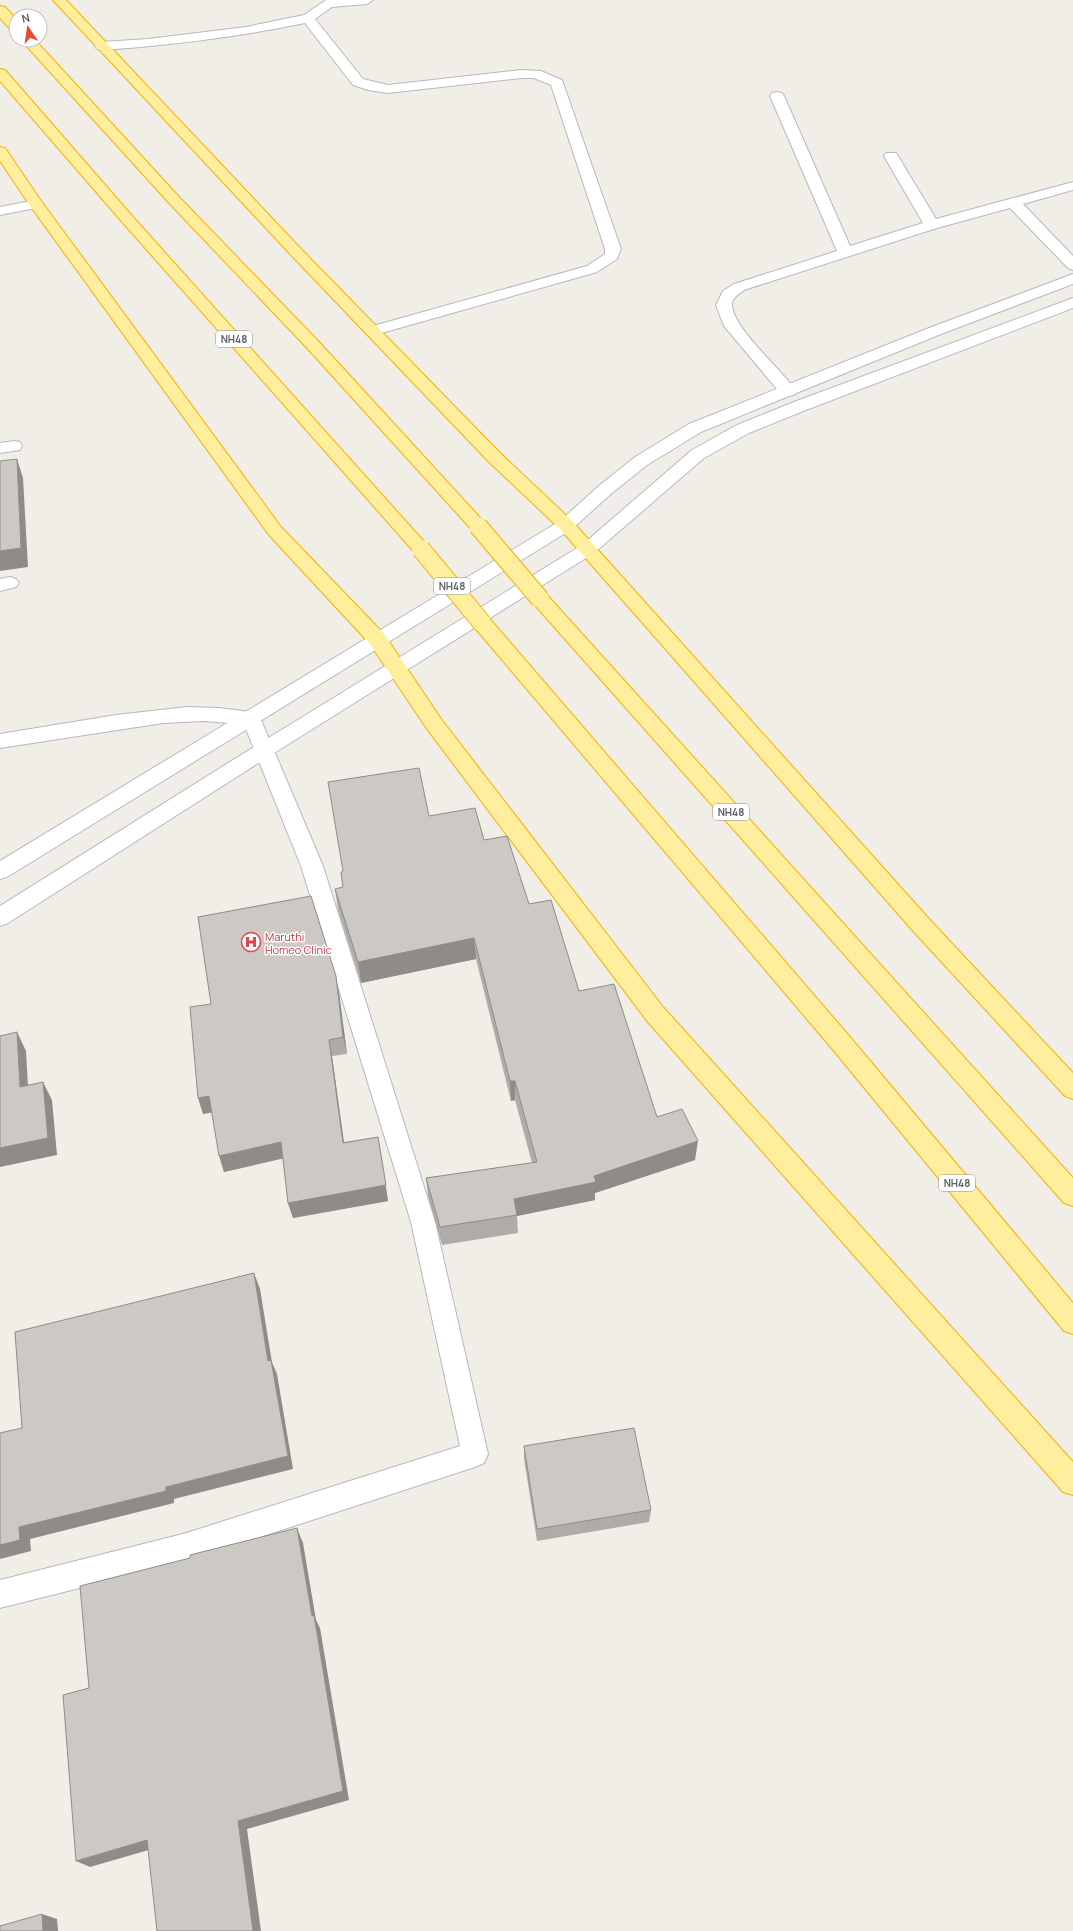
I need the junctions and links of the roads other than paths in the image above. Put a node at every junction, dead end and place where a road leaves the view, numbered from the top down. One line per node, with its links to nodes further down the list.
1 (59, 0): 7 (highway)
2 (367, 0): 3 (street)
3 (328, 1): 6 (street)
4 (0, 10): 5 (highway)
5 (8, 18)
6 (308, 18): 7 (street); 22 (street)
7 (102, 46): 22 (highway)
8 (35, 48): 36 (highway, NH48, bridge)
9 (0, 73): 37 (highway, NH48, bridge)
10 (777, 96): 18 (street)
11 (0, 152): 15 (highway)
12 (890, 156): 17 (street)
13 (1073, 186): 14 (street)
14 (1013, 202): 17 (street); 19 (street)
15 (36, 204): 16 (street); 28 (highway)
16 (0, 210)
17 (932, 225): 18 (street)
18 (845, 252): 23 (street)
19 (1073, 265)
20 (1073, 279): 23 (street)
21 (1073, 303): 25 (street)
22 (372, 331): 26 (highway)
23 (788, 391): 24 (street)
24 (728, 415): 25 (street); 26 (street)
25 (743, 429): 27 (street)
26 (566, 525): 27 (highway); 28 (street)
27 (588, 549): 29 (street); 35 (highway)
28 (377, 639): 29 (highway); 30 (street)
29 (398, 669): 32 (street); 38 (highway)
30 (250, 718): 31 (street); 32 (street); 33 (street)
31 (0, 741)
32 (264, 750): 34 (street); 39 (street)
33 (0, 870)
34 (0, 917)
35 (1073, 1088)
36 (1073, 1195)
37 (1073, 1322)
38 (1073, 1482)
39 (0, 1594)

